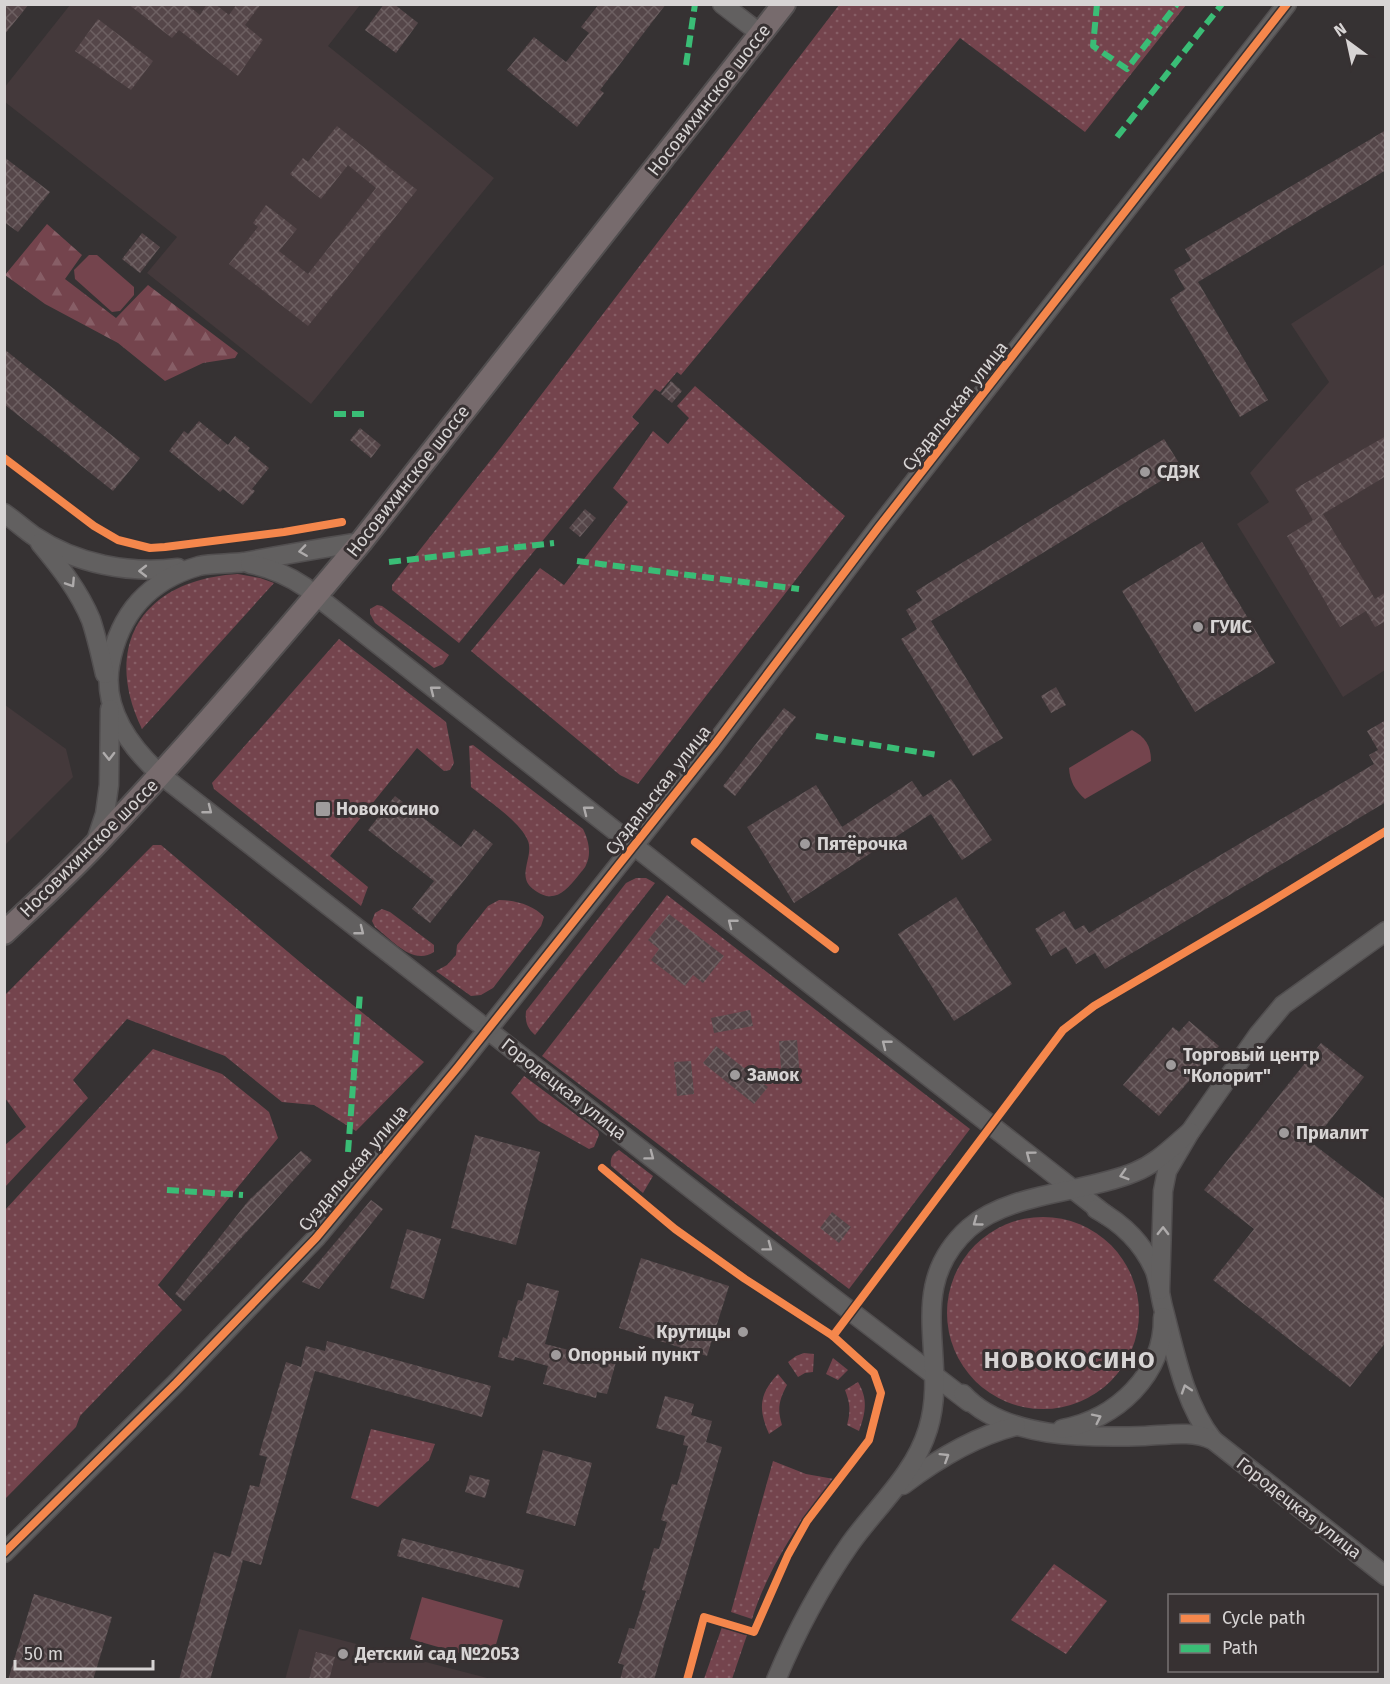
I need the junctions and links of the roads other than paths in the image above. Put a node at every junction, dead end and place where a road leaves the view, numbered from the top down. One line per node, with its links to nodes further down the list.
1 (722, 4): 4 (street)
2 (784, 4): 4 (main road, Носовихинское шоссе)
3 (1287, 4): 14 (street, Суздальская улица)
4 (760, 34): 7 (main road, Носовихинское шоссе)
5 (4, 513): 6 (street)
6 (35, 537): 9 (street, one-way to 6); 11 (street, one-way to 11)
7 (361, 542): 8 (street, one-way to 8); 10 (main road, Носовихинское шоссе)
8 (242, 562): 9 (street); 10 (street)
9 (201, 566): 11 (street)
10 (316, 596): 12 (main road, Носовихинское шоссе); 14 (street, one-way to 10)
11 (109, 691): 12 (street, Городецкая улица); 13 (street, one-way to 13)
12 (161, 775): 13 (main road, Носовихинское шоссе); 17 (street, Городецкая улица, one-way to 17)
13 (94, 846): 16 (main road, Носовихинское шоссе)
14 (634, 846): 17 (street, Суздальская улица); 19 (street, one-way to 14)
15 (1386, 931): 18 (street)
16 (4, 933)
17 (488, 1030): 24 (street, Городецкая улица, one-way to 24); 30 (street, Суздальская улица)
18 (1190, 1132): 19 (street, one-way to 19); 22 (street, one-way to 18)
19 (1077, 1190): 20 (street); 21 (street)
20 (1030, 1199): 21 (street); 23 (street, one-way to 23)
21 (1106, 1215): 22 (street)
22 (1161, 1296): 27 (street, one-way to 22); 28 (street, one-way to 22)
23 (930, 1321): 24 (street); 25 (street)
24 (934, 1373): 25 (street, Городецкая улица); 29 (street)
25 (969, 1402): 26 (street)
26 (1019, 1425): 27 (street); 29 (street, one-way to 26)
27 (1041, 1431): 28 (street)
28 (1213, 1440): 31 (street, Городецкая улица)
29 (882, 1504): 32 (street)
30 (4, 1553)
31 (1386, 1576)
32 (776, 1680)

